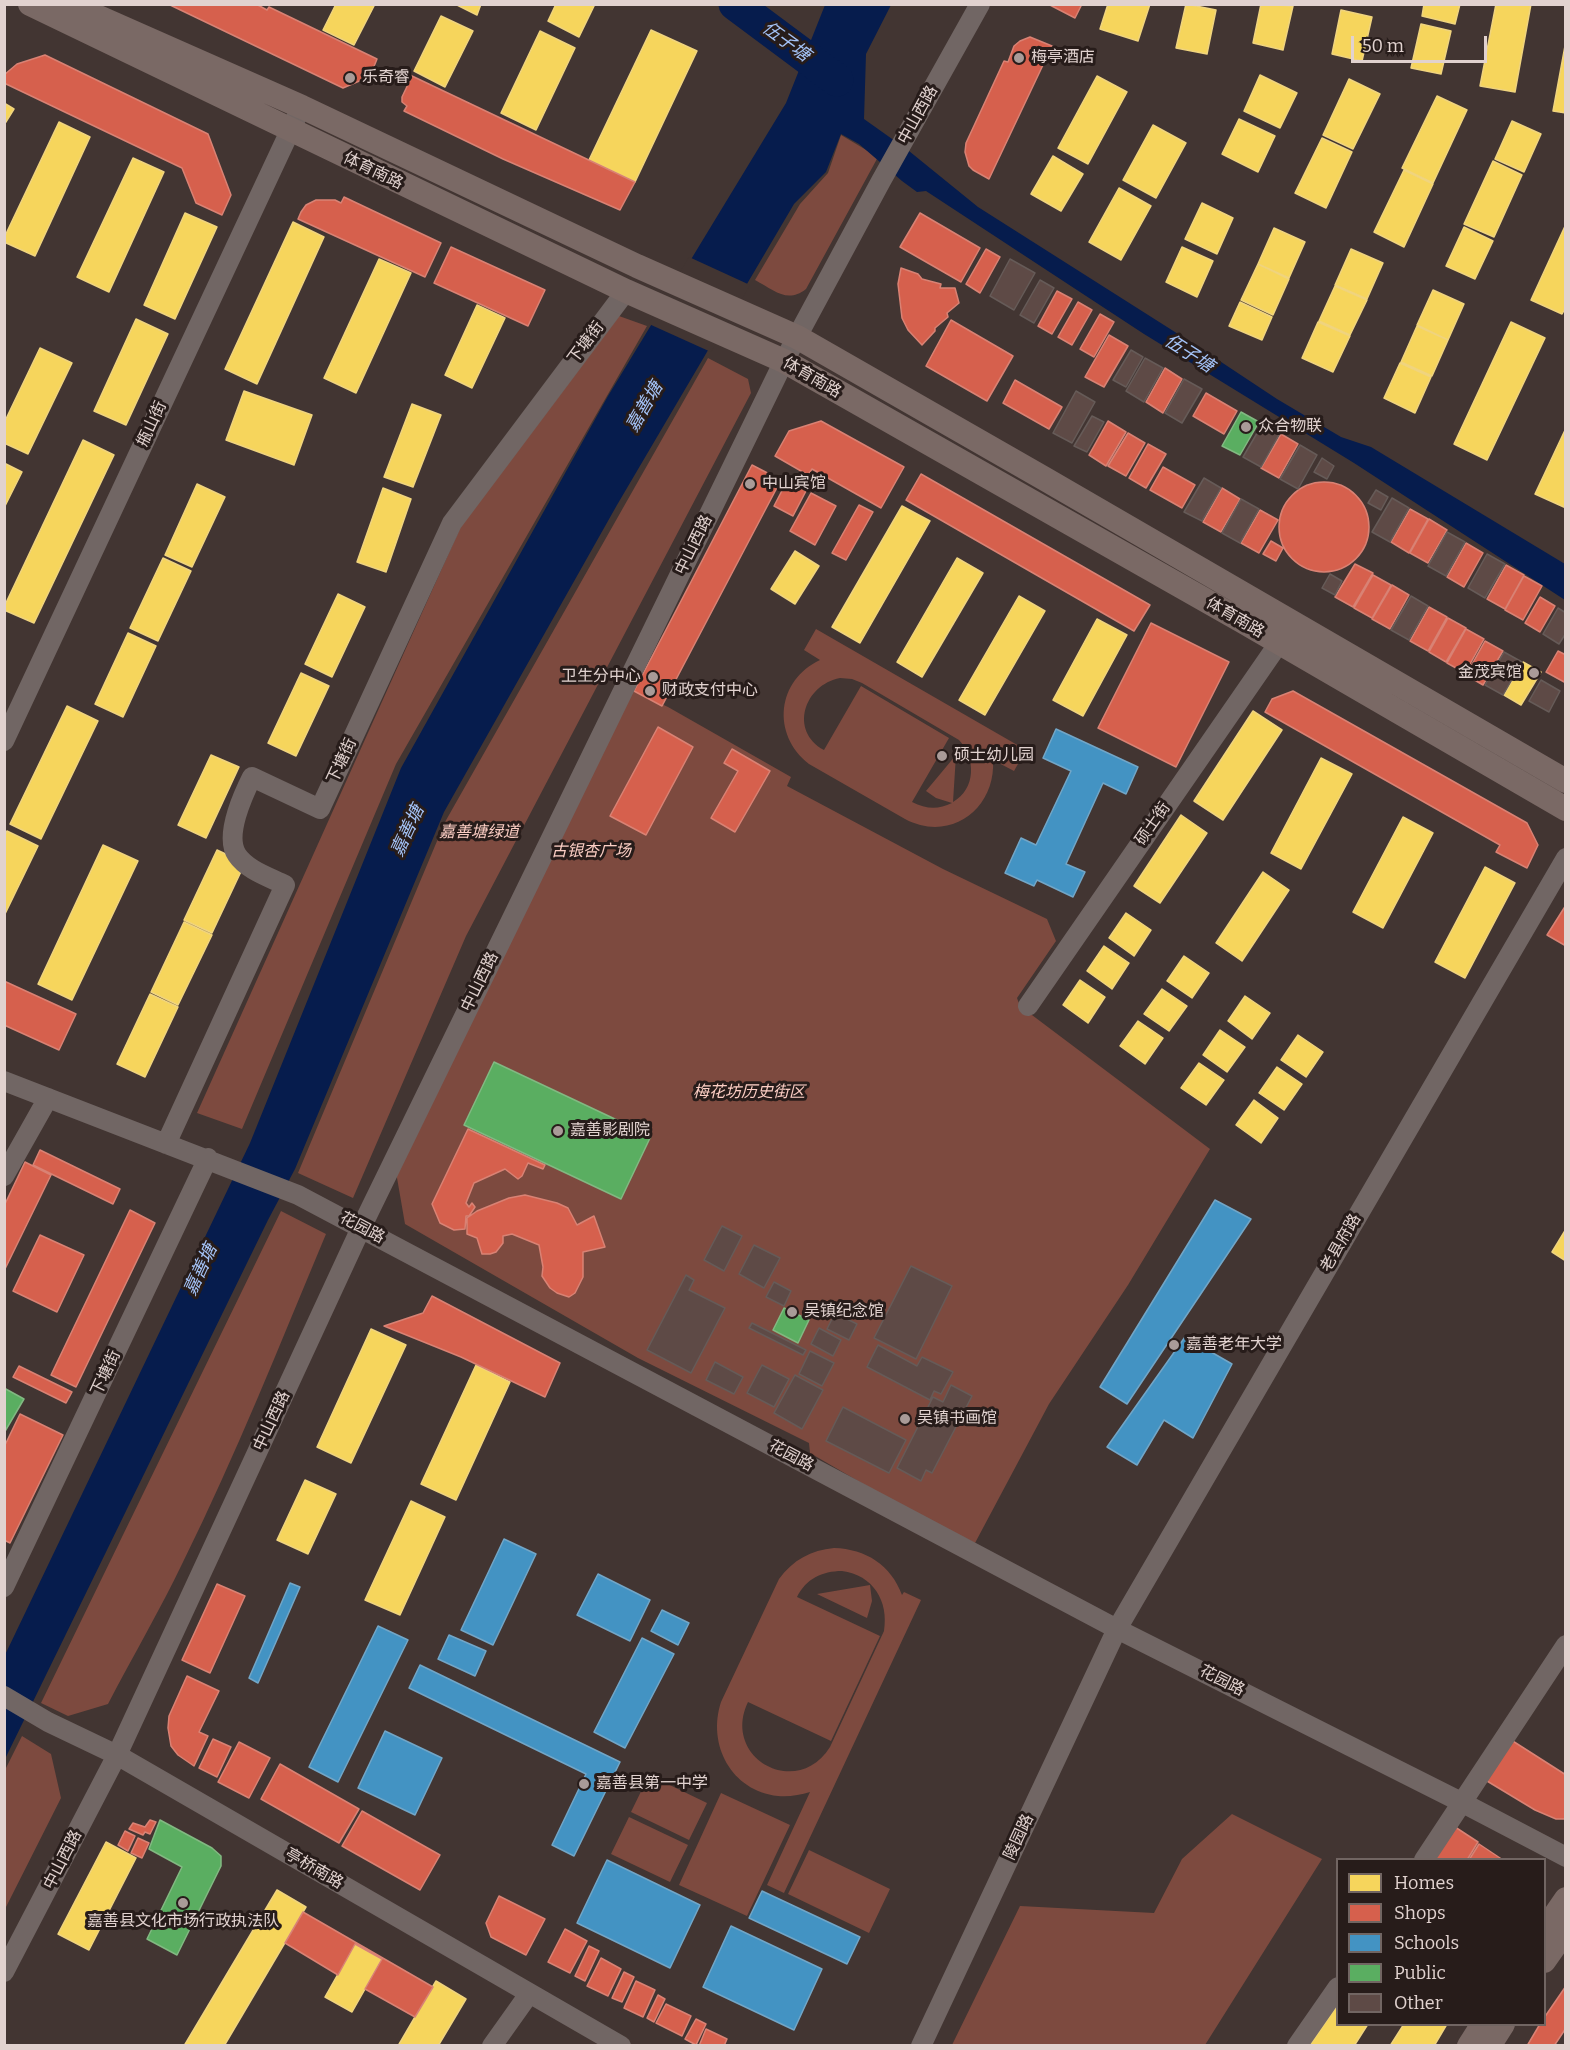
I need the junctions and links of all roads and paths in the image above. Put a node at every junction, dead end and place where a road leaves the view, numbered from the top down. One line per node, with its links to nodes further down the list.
1 (30, 4): 5 (main road, 体育南路)
2 (69, 4): 4 (main road, 体育南路)
3 (981, 4): 7 (street, 中山西路)
4 (302, 107): 5 (street, 甁山街); 7 (main road, 体育南路)
5 (291, 131): 6 (main road, 体育南路); 10 (street, 甁山街)
6 (626, 291): 8 (main road, 体育南路); 17 (street, 下塘街)
7 (797, 337): 8 (street, 中山西路); 11 (main road, 体育南路)
8 (784, 361): 9 (main road, 体育南路); 20 (street, 中山西路)
9 (1279, 643): 12 (main road, 体育南路); 14 (street, 硕士街)
10 (4, 741)
11 (1566, 781)
12 (1566, 809)
13 (1566, 858): 22 (street, 老县府路)
14 (1028, 1006)
15 (4, 1081): 16 (street, 花园路)
16 (48, 1098): 17 (street, 花园路); 19 (street)
17 (166, 1144): 18 (street, 花园路)
18 (208, 1158): 20 (street, 花园路); 21 (street, 下塘街)
19 (4, 1176)
20 (361, 1228): 22 (street, 花园路); 25 (street, 中山西路)
21 (4, 1587)
22 (1117, 1629): 26 (street, 花园路); 40 (street, 陵园路)
23 (1566, 1645): 26 (street)
24 (4, 1696): 25 (street, 亭桥南路)
25 (117, 1755): 33 (street, 中山西路); 35 (street, 亭桥南路)
26 (1462, 1803): 27 (street, 花园路); 28 (street)
27 (1566, 1857)
28 (1425, 1858)
29 (1566, 1899): 30 (main road)
30 (1546, 1929)
31 (1566, 1930): 32 (main road)
32 (1546, 1960)
33 (4, 1972)
34 (1336, 1990): 41 (street)
35 (529, 1994): 38 (street); 39 (street, 亭桥南路)
36 (1482, 2026): 42 (main road)
37 (1502, 2026): 43 (main road)
38 (492, 2046)
39 (621, 2046)
40 (921, 2046)
41 (1298, 2046)
42 (1469, 2046)
43 (1489, 2046)

